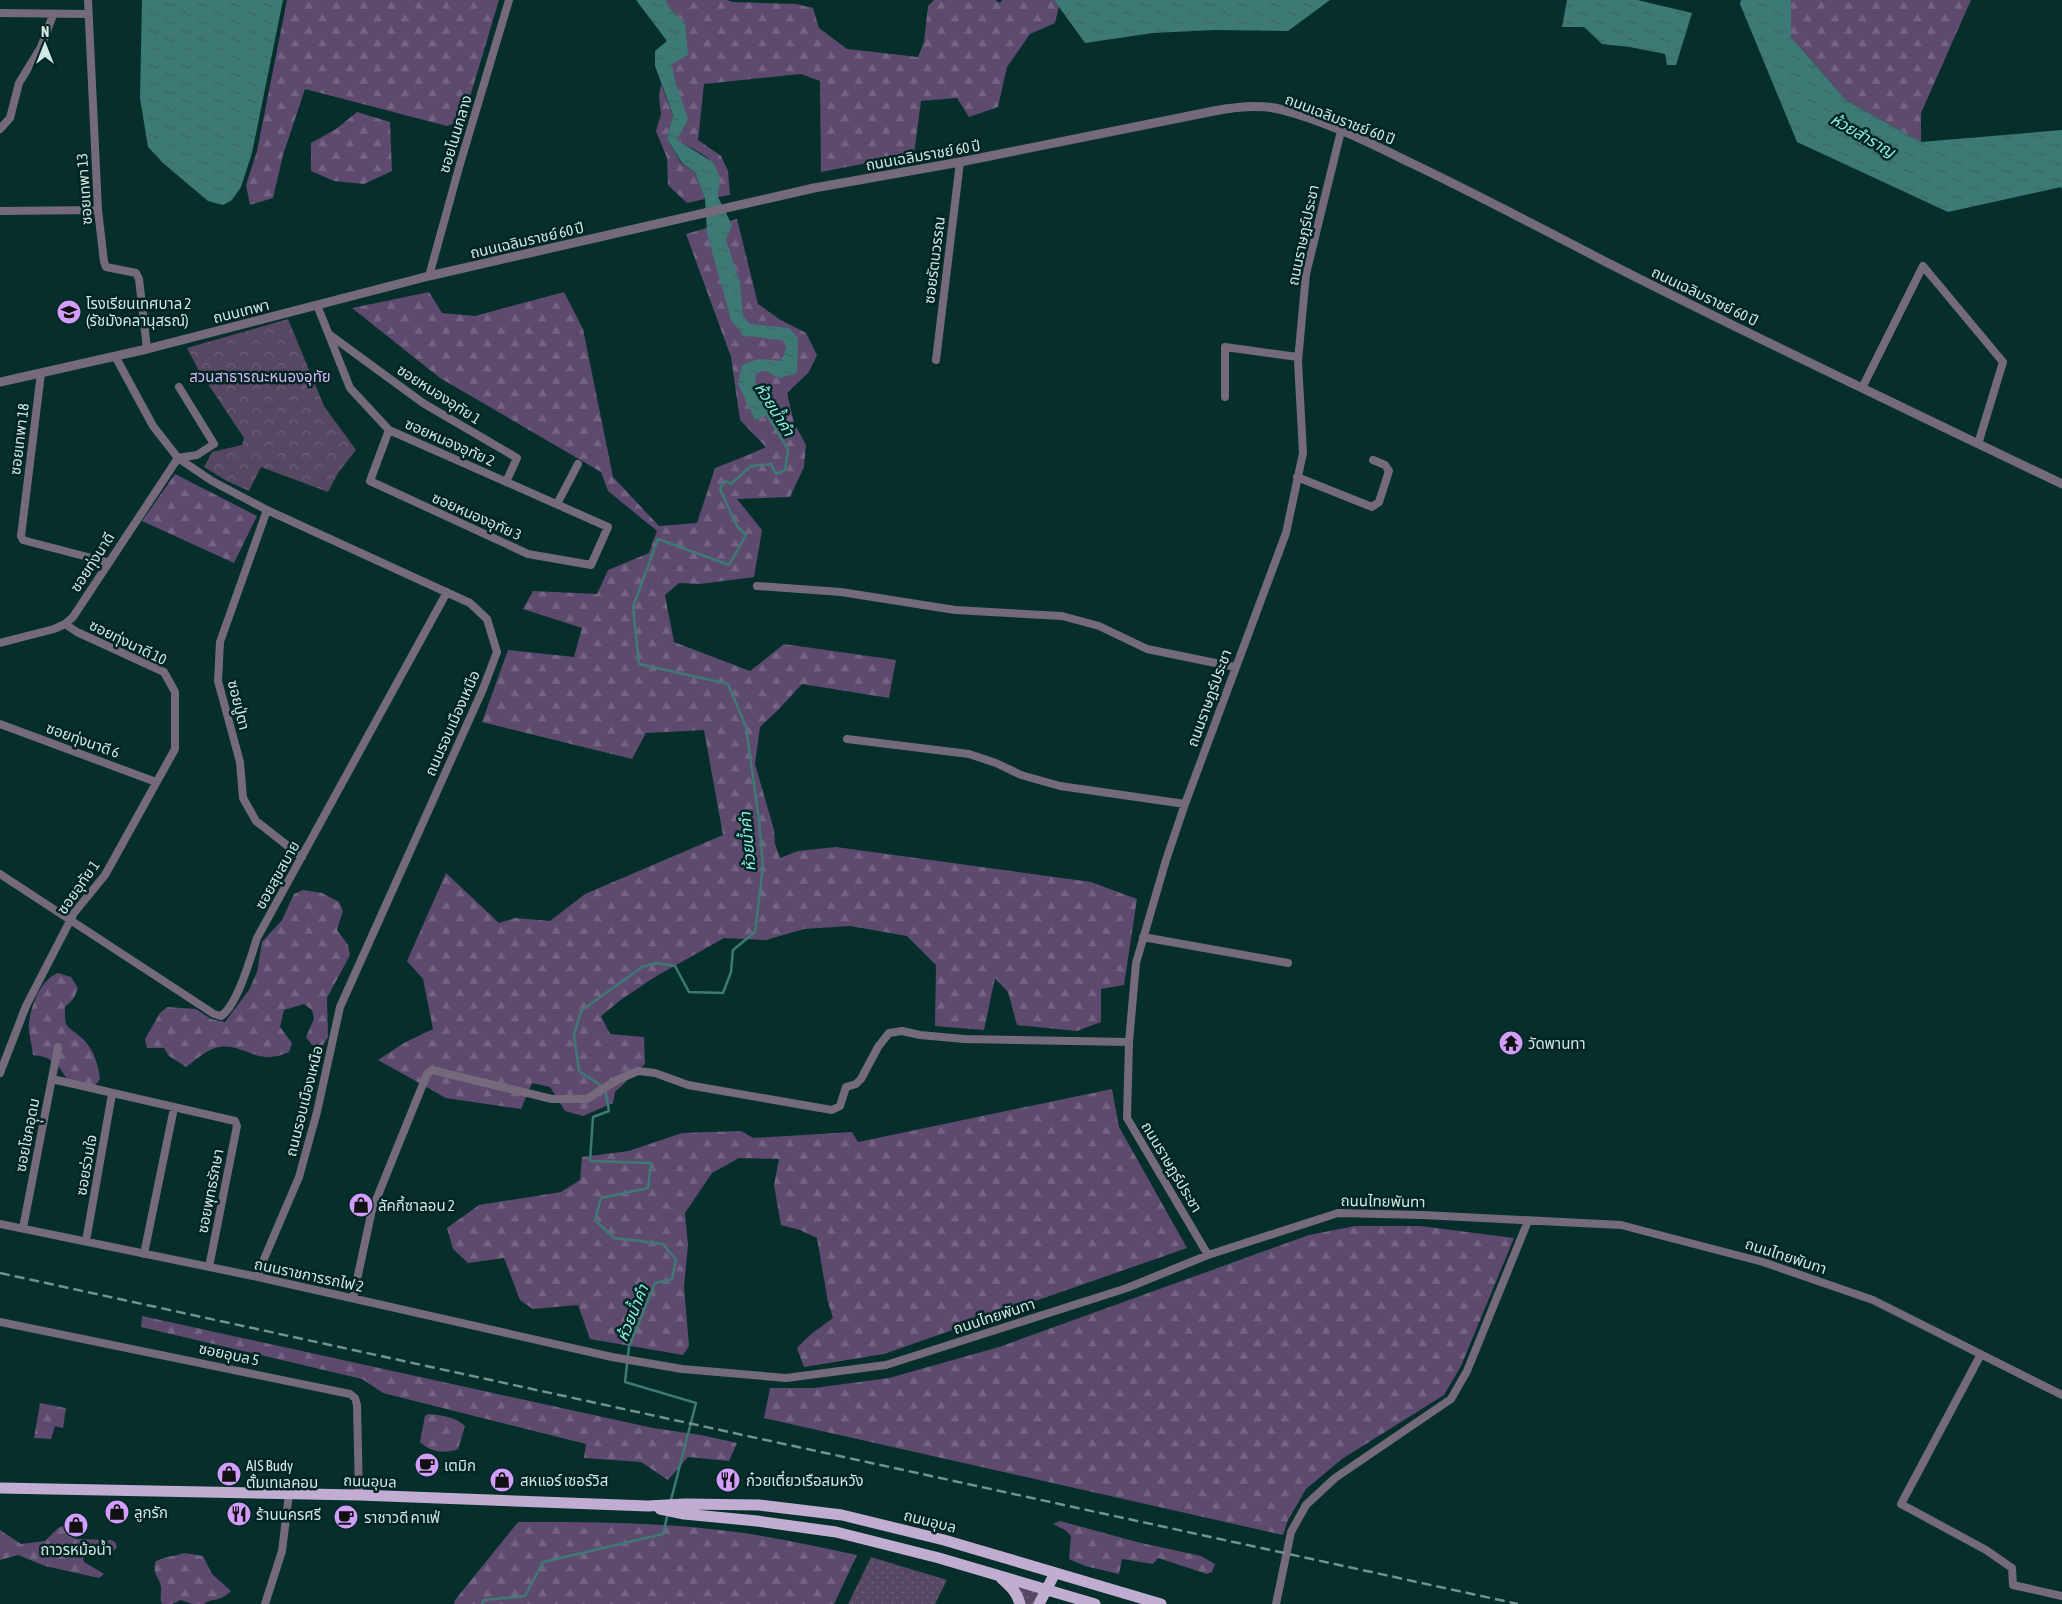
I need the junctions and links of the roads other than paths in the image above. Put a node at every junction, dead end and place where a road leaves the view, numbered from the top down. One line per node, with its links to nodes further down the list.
1 (88, 0): 4 (street, ซอยเทพา 13)
2 (509, 0): 11 (street, ซอยโนนกลาง)
3 (0, 13): 5 (street)
4 (87, 14): 5 (street); 9 (street, ซอยเทพา 13)
5 (53, 15): 6 (street)
6 (0, 130)
7 (1341, 131): 8 (street, ถนนเฉลิมราชย์ 60 ปี); 16 (street, ถนนราษฎร์ประชา); 21 (street, ถนนเฉลิมราชย์ 60 ปี)
8 (960, 162): 11 (street, ถนนเฉลิมราชย์ 60 ปี); 17 (street, ซอยรัตนวรรณ)
9 (98, 210): 10 (street); 14 (street, ซอยเทพา 13)
10 (0, 211)
11 (429, 276): 12 (street, ถนนเทพา)
12 (317, 305): 13 (street, ซอยหนองอุทัย 2); 14 (street, ถนนเทพา)
13 (329, 334): 23 (street, ซอยหนองอุทัย 2); 29 (street, ซอยหนองอุทัย 1)
14 (147, 349): 15 (street, ถนนเทพา)
15 (115, 356): 18 (street, ถนนเทพา); 25 (street, ถนนรอบเมืองเหนือ)
16 (1298, 357): 22 (street); 28 (street, ถนนราษฎร์ประชา)
17 (936, 360)
18 (41, 373): 19 (street, ถนนเทพา); 34 (street, ซอยเทพา 18)
19 (0, 382)
20 (179, 387): 25 (street)
21 (1862, 388): 24 (street, ถนนเฉลิมราชย์ 60 ปี); 24 (street)
22 (1224, 397)
23 (389, 430): 29 (street, ซอยหนองอุทัย 2); 33 (street, ซอยหนองอุทัย 3)
24 (1978, 444): 30 (street, ถนนเฉลิมราชย์ 60 ปี)
25 (178, 458): 32 (street, ถนนรอบเมืองเหนือ); 34 (street, ซอยทุ่งนาดี)
26 (1372, 460): 28 (street)
27 (578, 464): 31 (street)
28 (1297, 477): 39 (street, ถนนราษฎร์ประชา)
29 (506, 482): 31 (street, ซอยหนองอุทัย 2)
30 (2062, 484)
31 (557, 504): 33 (street, ซอยหนองอุทัย 2)
32 (267, 510): 36 (street, ถนนรอบเมืองเหนือ); 45 (street, ซอยปู่ตา)
33 (608, 527)
34 (108, 562): 37 (street, ซอยทุ่งนาดี)
35 (757, 586): 39 (street)
36 (447, 592): 45 (street, ซอยสุขสบาย); 63 (street, ถนนรอบเมืองเหนือ)
37 (65, 624): 38 (street); 42 (street, ซอยทุ่งนาดี 10)
38 (0, 643)
39 (1235, 667): 44 (street, ถนนราษฎร์ประชา)
40 (0, 724): 43 (street, ซอยทุ่งนาดี 6)
41 (846, 739): 44 (street)
42 (174, 749): 43 (street, ซอยอุทัย 1)
43 (156, 782): 47 (street, ซอยอุทัย 1)
44 (1185, 804): 48 (street, ถนนราษฎร์ประชา)
45 (302, 857): 47 (street, ซอยสุขสบาย)
46 (0, 874): 47 (street)
47 (71, 920): 52 (street, ซอยอุทัย 1)
48 (1143, 937): 49 (street); 50 (street, ถนนราษฎร์ประชา)
49 (1288, 963)
50 (1128, 1042): 61 (street, ถนนราษฎร์ประชา); 64 (street)
51 (58, 1047): 53 (street, ซอยโชคอุุดม)
52 (0, 1073)
53 (52, 1080): 54 (street); 58 (street, ซอยโชคอุุดม)
54 (112, 1094): 55 (street); 59 (street, ซอยร่วมใจ)
55 (174, 1108): 60 (street); 62 (street, ซอยพุทธรักษา)
56 (1528, 1221): 61 (street, ถนนไทยพันทา); 66 (street, ถนนไทยพันทา); 84 (street)
57 (0, 1224): 58 (street, ถนนราชการรถไฟ 2)
58 (23, 1228): 59 (street, ถนนราชการรถไฟ 2)
59 (86, 1242): 60 (street, ถนนราชการรถไฟ 2)
60 (144, 1254): 62 (street, ถนนราชการรถไฟ 2)
61 (1208, 1255): 67 (street, ถนนไทยพันทา)
62 (210, 1267): 63 (street, ถนนราชการรถไฟ 2)
63 (258, 1277): 64 (street, ถนนราชการรถไฟ 2)
64 (353, 1298): 67 (street, ถนนราชการรถไฟ 2)
65 (0, 1322): 71 (street, ซอยอุบล 5)
66 (1980, 1356): 68 (street, ถนนไทยพันทา); 77 (street)
67 (612, 1357)
68 (2062, 1395)
69 (0, 1488): 70 (main road, ถนนอุบล)
70 (289, 1494): 71 (main road, ถนนอุบล); 79 (street)
71 (359, 1496): 72 (main road, ถนนอุบล)
72 (685, 1509): 73 (main road, ถนนอุบล); 74 (main road)
73 (1055, 1573): 75 (main road, ถนนอุบล); 76 (main road)
74 (997, 1576): 76 (main road); 80 (main road)
75 (1083, 1581): 78 (main road); 83 (main road, ถนนอุบล)
76 (1047, 1590): 78 (main road); 81 (main road)
77 (2062, 1596)
78 (1074, 1601): 82 (main road)
79 (265, 1604)
80 (1020, 1604)
81 (1040, 1604)
82 (1095, 1604)
83 (1161, 1604)
84 (1276, 1604)

